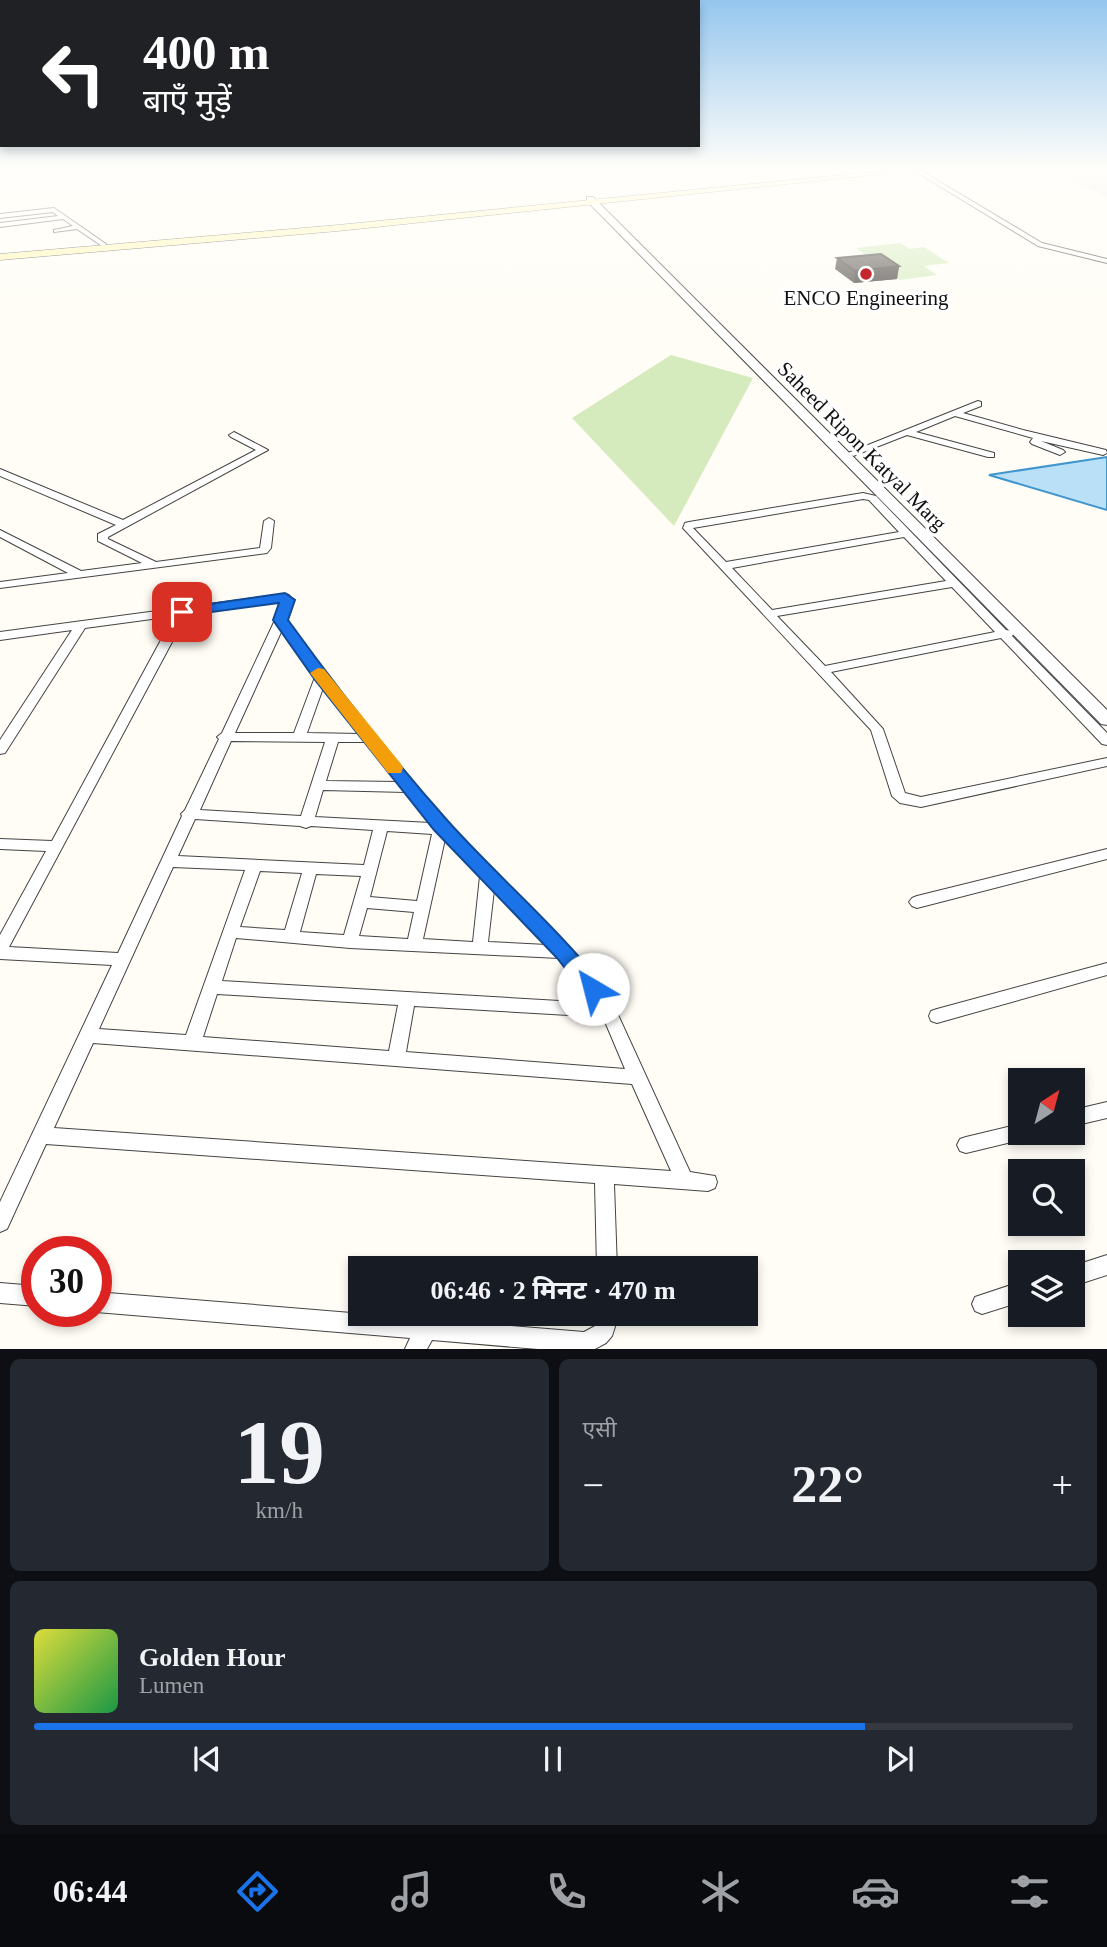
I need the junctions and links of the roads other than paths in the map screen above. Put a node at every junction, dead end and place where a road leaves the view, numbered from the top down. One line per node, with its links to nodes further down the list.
1 (87, 233): 6 (street)
2 (238, 233): 6 (main road)
3 (243, 233): 7 (main road)
4 (627, 233): 9 (street, Saheed Ripon Katyal Marg)
5 (1020, 233): 8 (street)
6 (104, 245): 7 (main road)
7 (0, 255)
8 (1107, 261)
9 (760, 367): 20 (street, Saheed Ripon Katyal Marg); 24 (street, Saheed Ripon Katyal Marg)
10 (978, 404): 11 (street)
11 (954, 413): 12 (street); 13 (street)
12 (997, 426): 15 (street); 16 (street)
13 (907, 432): 20 (street); 21 (street)
14 (234, 435): 26 (street)
15 (1009, 437)
16 (1039, 437): 17 (street); 18 (street)
17 (1071, 444): 18 (street); 19 (street)
18 (1060, 452): 22 (street)
19 (1103, 452)
20 (853, 453): 24 (street, Saheed Ripon Katyal Marg)
21 (991, 455)
22 (1041, 458)
23 (1, 473): 26 (street)
24 (886, 490): 38 (street, Saheed Ripon Katyal Marg); 43 (street, Saheed Ripon Katyal Marg)
25 (270, 521): 29 (street)
26 (123, 524): 29 (street)
27 (0, 533): 31 (street)
28 (906, 534): 30 (street); 30 (street); 32 (street)
29 (153, 565): 31 (street)
30 (725, 566): 35 (street)
31 (78, 574): 33 (street)
32 (955, 583): 35 (street); 39 (street)
33 (0, 584)
34 (182, 612): 36 (street); 37 (street); 59 (street)
35 (769, 614): 41 (street)
36 (281, 620): 42 (street); 45 (street)
37 (80, 626): 40 (street); 50 (street)
38 (1019, 631): 39 (street); 44 (street, Saheed Ripon Katyal Marg)
39 (1004, 634): 41 (street); 49 (street)
40 (0, 636)
41 (823, 670): 51 (street)
42 (321, 677): 46 (street); 48 (street)
43 (1107, 704)
44 (1107, 719)
45 (224, 737): 46 (street); 54 (street)
46 (299, 737): 47 (street)
47 (333, 738): 48 (street); 52 (street)
48 (370, 738): 53 (street)
49 (1107, 740)
50 (0, 750)
51 (1107, 762)
52 (318, 785): 53 (street); 55 (street)
53 (410, 787): 56 (street)
54 (188, 814): 55 (street); 61 (street)
55 (306, 824): 57 (street)
56 (441, 827): 57 (street); 65 (street); 68 (street)
57 (381, 828): 64 (street)
58 (0, 844): 59 (street)
59 (57, 846): 74 (street)
60 (1104, 860): 67 (street)
61 (167, 862): 62 (street); 76 (street)
62 (254, 866): 63 (street); 69 (street)
63 (310, 869): 64 (street); 70 (street)
64 (370, 871): 66 (street)
65 (488, 873): 73 (street); 75 (street)
66 (361, 902): 68 (street); 71 (street)
67 (917, 902)
68 (423, 906): 72 (street)
69 (232, 932): 70 (street); 78 (street)
70 (290, 937): 71 (street)
71 (350, 942): 72 (street)
72 (414, 945): 73 (street)
73 (480, 948): 75 (street)
74 (0, 952): 76 (street)
75 (565, 952): 80 (street)
76 (122, 959): 82 (street)
77 (1107, 969): 81 (street)
78 (212, 987): 79 (street); 83 (street)
79 (407, 999): 80 (street); 84 (street)
80 (608, 1011): 85 (street)
81 (937, 1016)
82 (87, 1035): 83 (street); 88 (street)
83 (192, 1043): 84 (street)
84 (396, 1058): 85 (street)
85 (638, 1077): 92 (street)
86 (1107, 1110): 87 (street)
87 (1085, 1115)
88 (41, 1135): 91 (street); 94 (street)
89 (1008, 1135): 90 (street)
90 (966, 1145)
91 (604, 1175): 92 (street); 95 (street)
92 (685, 1181): 93 (street)
93 (708, 1182)
94 (0, 1223)
95 (607, 1256)
96 (1107, 1265): 97 (street)
97 (1085, 1272)
98 (0, 1293): 99 (street)
99 (21, 1295)
100 (1008, 1296): 102 (street)
101 (112, 1304): 104 (street)
102 (982, 1304)
103 (607, 1326): 104 (street)
104 (421, 1340)

